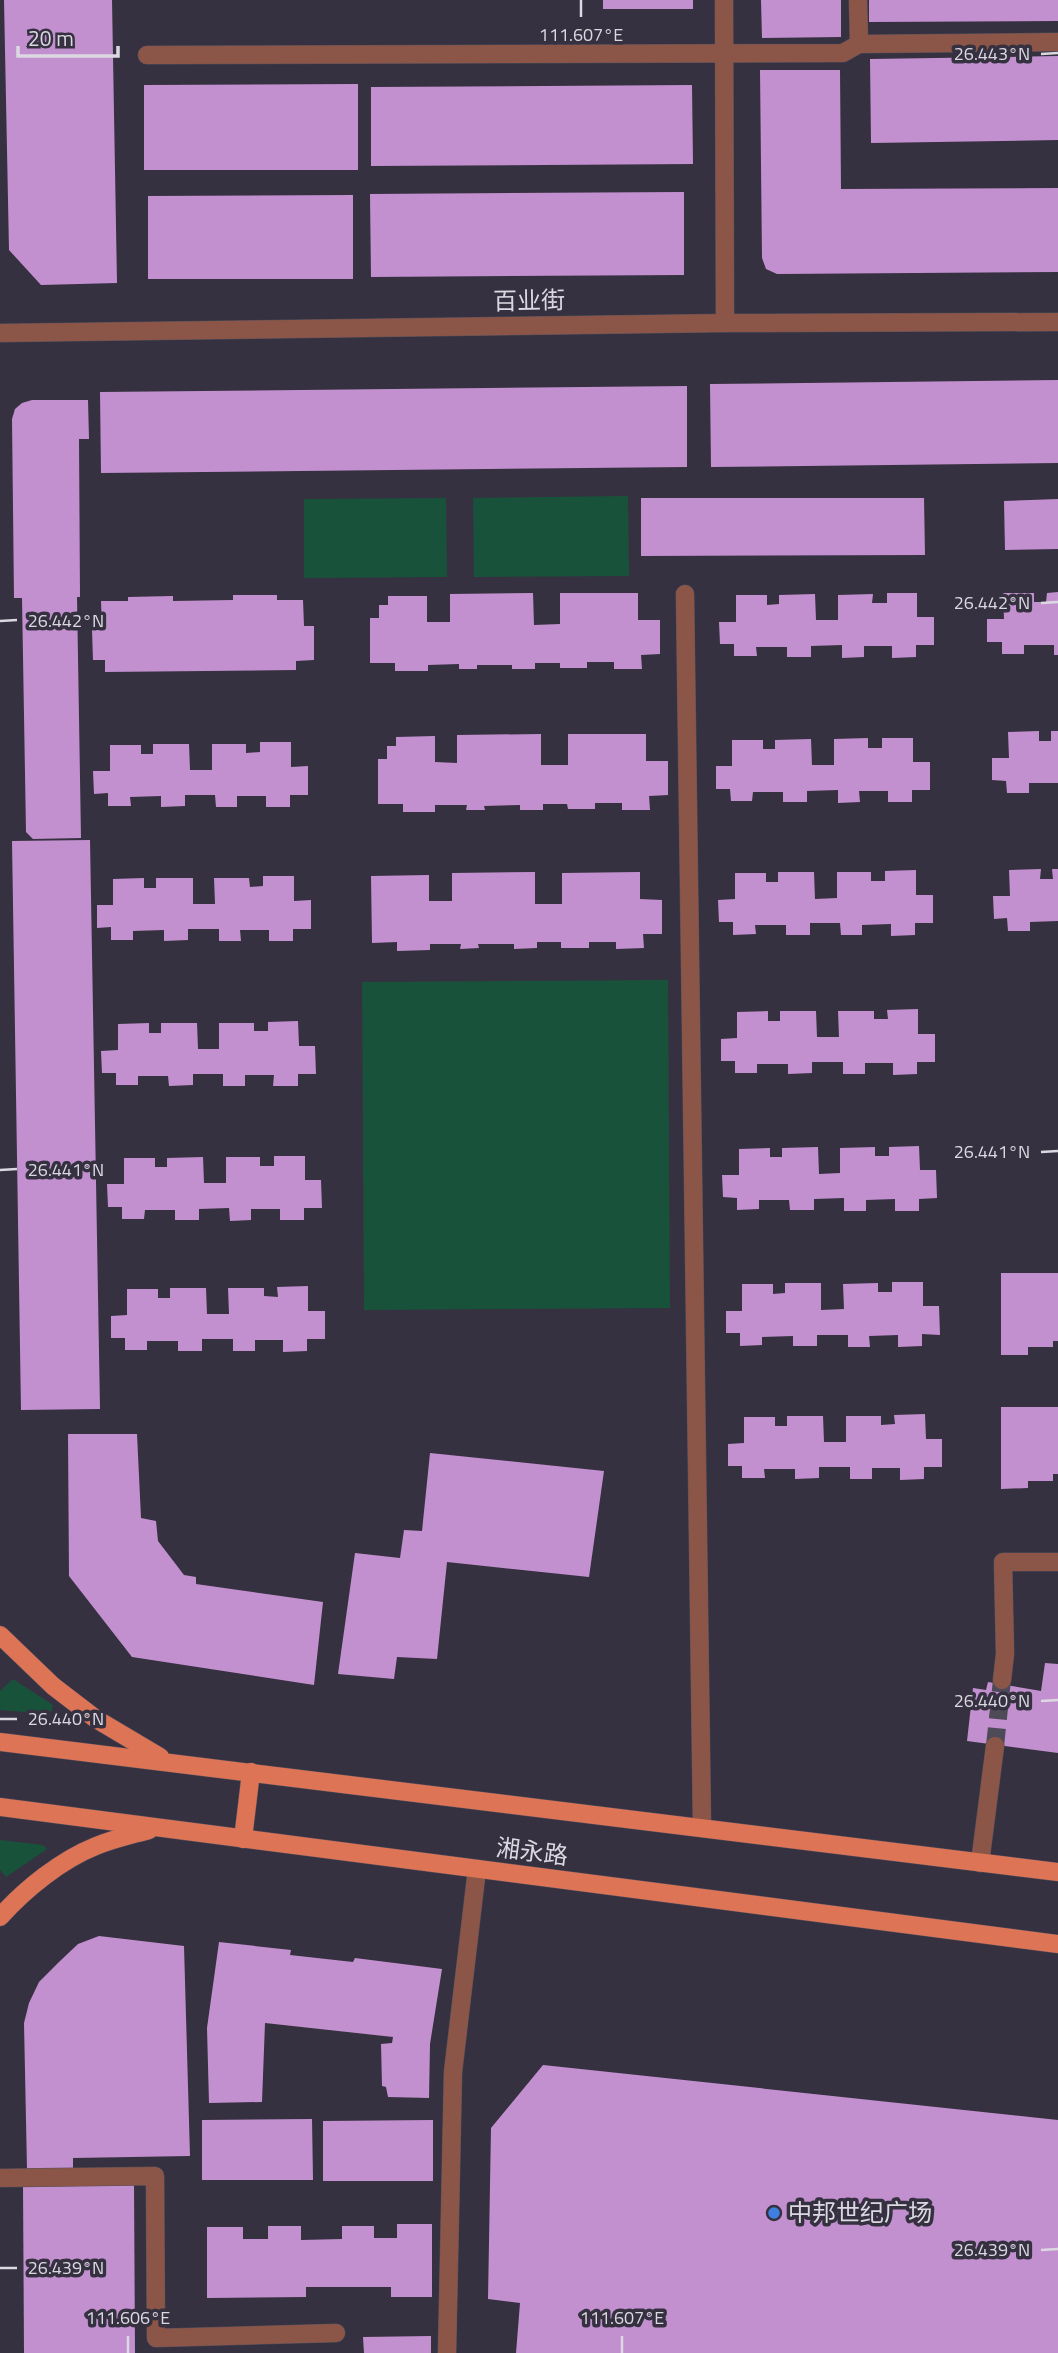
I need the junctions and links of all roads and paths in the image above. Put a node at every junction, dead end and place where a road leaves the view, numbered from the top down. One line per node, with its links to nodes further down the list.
1 (724, 0): 5 (street)
2 (858, 0): 4 (street)
3 (1058, 42): 4 (street)
4 (859, 44): 5 (street)
5 (724, 53): 6 (street); 8 (street)
6 (147, 55)
7 (1058, 322): 8 (street, 百业街)
8 (725, 323): 9 (street, 百业街)
9 (0, 333)
10 (685, 594): 19 (street)
11 (1058, 1562): 13 (street)
12 (0, 1635): 16 (main road)
13 (1002, 1680)
14 (0, 1742): 16 (main road, 湘永路)
15 (995, 1746): 22 (street)
16 (166, 1761): 17 (main road, 湘永路)
17 (251, 1772): 19 (main road, 湘永路); 21 (main road)
18 (0, 1807): 20 (main road, 湘永路)
19 (702, 1827): 22 (main road, 湘永路)
20 (156, 1828): 21 (main road, 湘永路); 25 (main road)
21 (243, 1839): 23 (main road, 湘永路)
22 (980, 1863): 24 (main road, 湘永路)
23 (477, 1869): 26 (main road, 湘永路); 29 (street)
24 (1058, 1872)
25 (0, 1917)
26 (1058, 1944)
27 (0, 2178): 28 (street)
28 (336, 2333)
29 (447, 2353)

